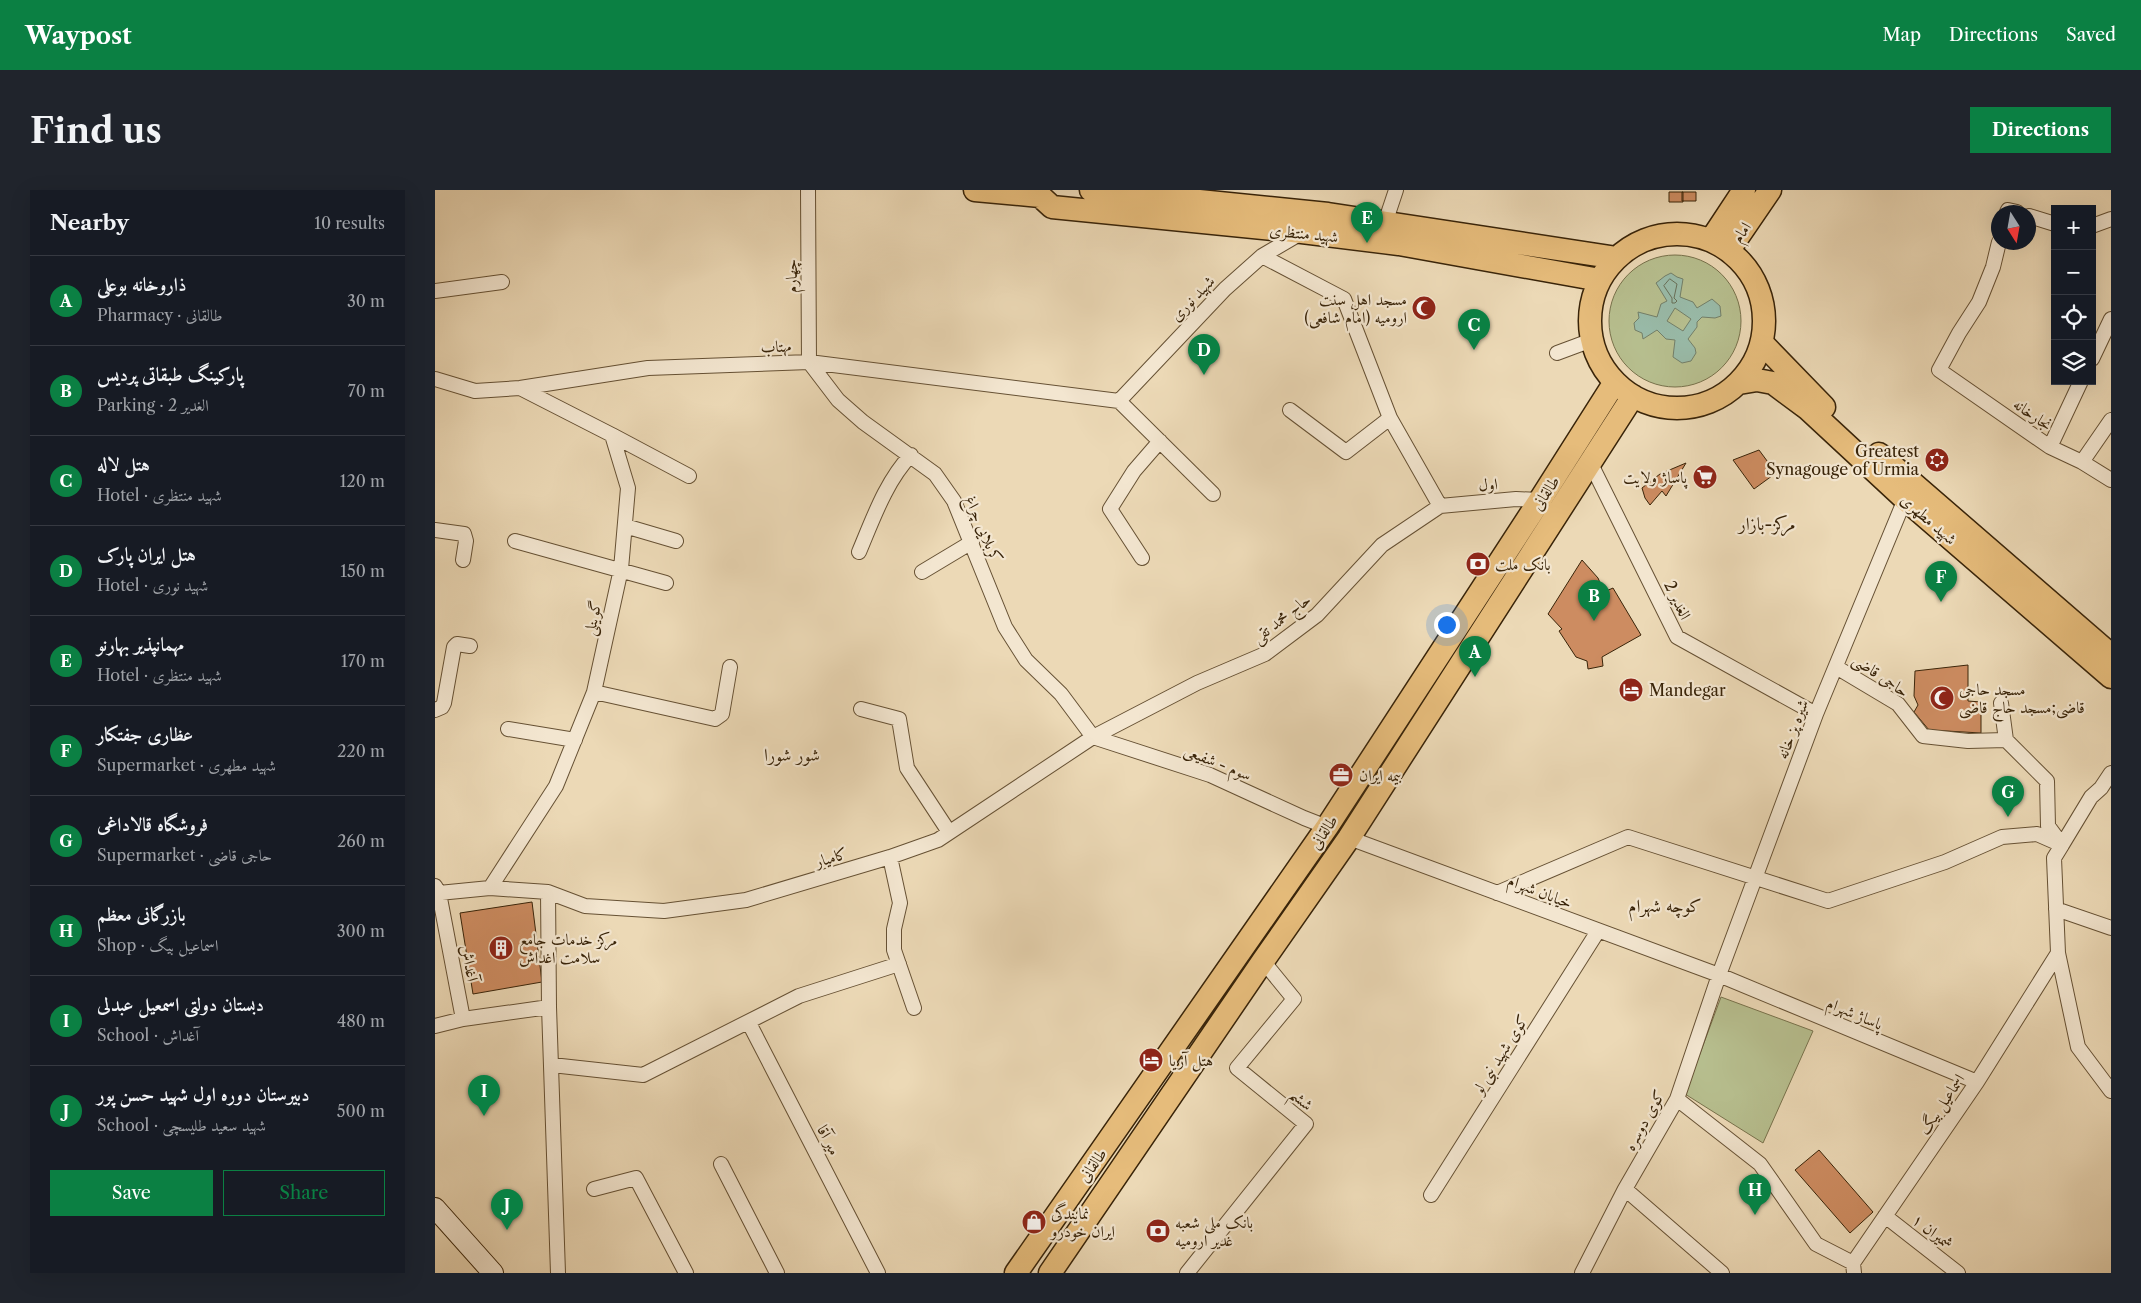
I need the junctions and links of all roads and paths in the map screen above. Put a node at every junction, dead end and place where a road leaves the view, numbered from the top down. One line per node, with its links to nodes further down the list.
1 (808, 190): 27 (street, چهارم)
2 (975, 190): 7 (main road, شهید منتظری)
3 (1091, 190): 12 (main road, شهید منتظری)
4 (1396, 190): 10 (street)
5 (1744, 190): 15 (main road, امام)
6 (1770, 190): 15 (main road, امام)
7 (1045, 193): 14 (main road, شهید منتظری)
8 (2036, 218): 11 (street)
9 (2111, 219): 13 (street)
10 (1385, 223): 12 (main road, شهید منتظری); 18 (main road, شهید منتظری)
11 (2051, 223)
12 (1328, 225): 14 (main road, شهید منتظری); 19 (main road, شهید منتظری)
13 (2096, 225)
14 (1302, 232): 17 (street, شهید نوری)
15 (1720, 245): 18 (main road); 24 (main road)
16 (1997, 250): 40 (street, نجارخانه)
17 (1262, 256): 34 (street, شهید نوری); 36 (street)
18 (1617, 258): 19 (main road)
19 (1601, 280): 23 (main road)
20 (502, 282): 21 (street)
21 (435, 291)
22 (2110, 325): 25 (street)
23 (1592, 340): 26 (street); 29 (main road)
24 (1762, 343): 30 (main road); 62 (main road, شهید مطهری)
25 (2096, 351)
26 (1557, 353)
27 (809, 362): 32 (street, مهتاب); 34 (street, مهتاب); 41 (street, کربلایی چراغ)
28 (435, 380): 32 (street, مهتاب)
29 (1615, 382): 33 (main road); 48 (main road, طالقانی)
30 (1739, 383): 33 (main road); 47 (main road, شهید مطهری)
31 (2079, 385): 40 (street)
32 (520, 388): 38 (street)
33 (1633, 396): 43 (main road, طالقانی)
34 (1119, 401): 39 (street)
35 (1290, 410): 36 (street)
36 (1390, 418): 49 (street)
37 (2111, 420): 42 (street)
38 (612, 434): 44 (street); 50 (street, گوینلی)
39 (1160, 441): 46 (street); 56 (street)
40 (2050, 447): 42 (street, نجارخانه)
41 (911, 455): 54 (street, کربلایی چراغ); 55 (street)
42 (2082, 462): 45 (street, نجارخانه)
43 (1591, 464): 70 (street, 2 الغدیر); 78 (main road, طالقانی)
44 (689, 476)
45 (2111, 480)
46 (1213, 494)
47 (1905, 499): 63 (street, شیره پز خانه); 65 (main road, شهید مطهری)
48 (1541, 500): 49 (street, اول); 76 (main road, طالقانی)
49 (1440, 506): 72 (street, حاج محمد تقی)
50 (625, 526): 53 (street); 58 (street, گوینلی)
51 (435, 530): 57 (street)
52 (515, 541): 58 (street)
53 (676, 541)
54 (972, 542): 59 (street); 72 (street, کربلایی چراغ)
55 (859, 552)
56 (1142, 558)
57 (463, 560)
58 (621, 569): 60 (street); 66 (street, گوینلی)
59 (921, 572)
60 (666, 583)
61 (470, 646): 69 (street)
62 (2111, 655)
63 (1836, 666): 70 (street, شیره پز خانه); 74 (street, حاجی قاضی)
64 (731, 667): 66 (street)
65 (2111, 677)
66 (594, 692): 73 (street, گوینلی)
67 (2001, 703): 74 (street)
68 (861, 709): 77 (street)
69 (435, 710)
70 (1816, 714): 81 (street, شیره پز خانه)
71 (508, 729): 73 (street)
72 (1093, 737): 76 (street, سوم - شفیعی); 77 (street, کامیار)
73 (575, 740): 82 (street, گوینلی)
74 (2007, 740): 79 (street)
75 (2111, 773): 79 (street)
76 (1327, 827): 78 (main road); 115 (main road, طالقانی)
77 (949, 832): 80 (street, کامیار)
78 (1349, 838): 85 (street, خیابان شهرام); 90 (main road, طالقانی)
79 (2062, 845): 81 (street); 86 (street)
80 (890, 857): 84 (street, کامیار); 91 (street)
81 (1755, 878): 85 (street); 92 (street, شیره پز خانه)
82 (490, 888): 83 (street, کامیار); 84 (street, کامیار)
83 (437, 889): 95 (street, آغداش)
84 (548, 892): 93 (street)
85 (1497, 893): 88 (street, خیابان شهرام)
86 (2056, 909): 87 (street); 89 (street)
87 (2111, 928)
88 (1598, 931): 92 (street, خیابان شهرام); 105 (street, کوی شهید نبی لو)
89 (2058, 953): 99 (street, اسماعیل بیگ); 100 (street)
90 (1263, 961): 116 (main road, طالقانی); 117 (street, ششم)
91 (899, 964): 94 (street); 96 (street)
92 (1719, 975): 99 (street, پاساژ شهرام); 101 (street, کوی دوسره)
93 (549, 1007): 95 (street); 98 (street)
94 (914, 1008)
95 (463, 1019): 97 (street)
96 (749, 1023): 98 (street); 114 (street, میر آقا)
97 (435, 1026)
98 (552, 1065): 111 (street)
99 (1977, 1082): 107 (street, اسماعیل بیگ)
100 (2111, 1092)
101 (1677, 1099): 104 (street, کوی دوسره); 108 (street)
102 (721, 1164): 113 (street)
103 (594, 1189): 112 (street)
104 (1625, 1190): 109 (street, کوی دوسره); 118 (street)
105 (1431, 1195)
106 (435, 1208): 110 (street)
107 (1885, 1216): 108 (street, اسماعیل بیگ); 119 (street, شمیران ۱)
108 (1853, 1268)
109 (1585, 1271)
110 (493, 1273)
111 (558, 1273)
112 (686, 1273)
113 (777, 1273)
114 (878, 1273)
115 (1017, 1273)
116 (1050, 1273)
117 (1187, 1273)
118 (1722, 1273)
119 (1959, 1273)

